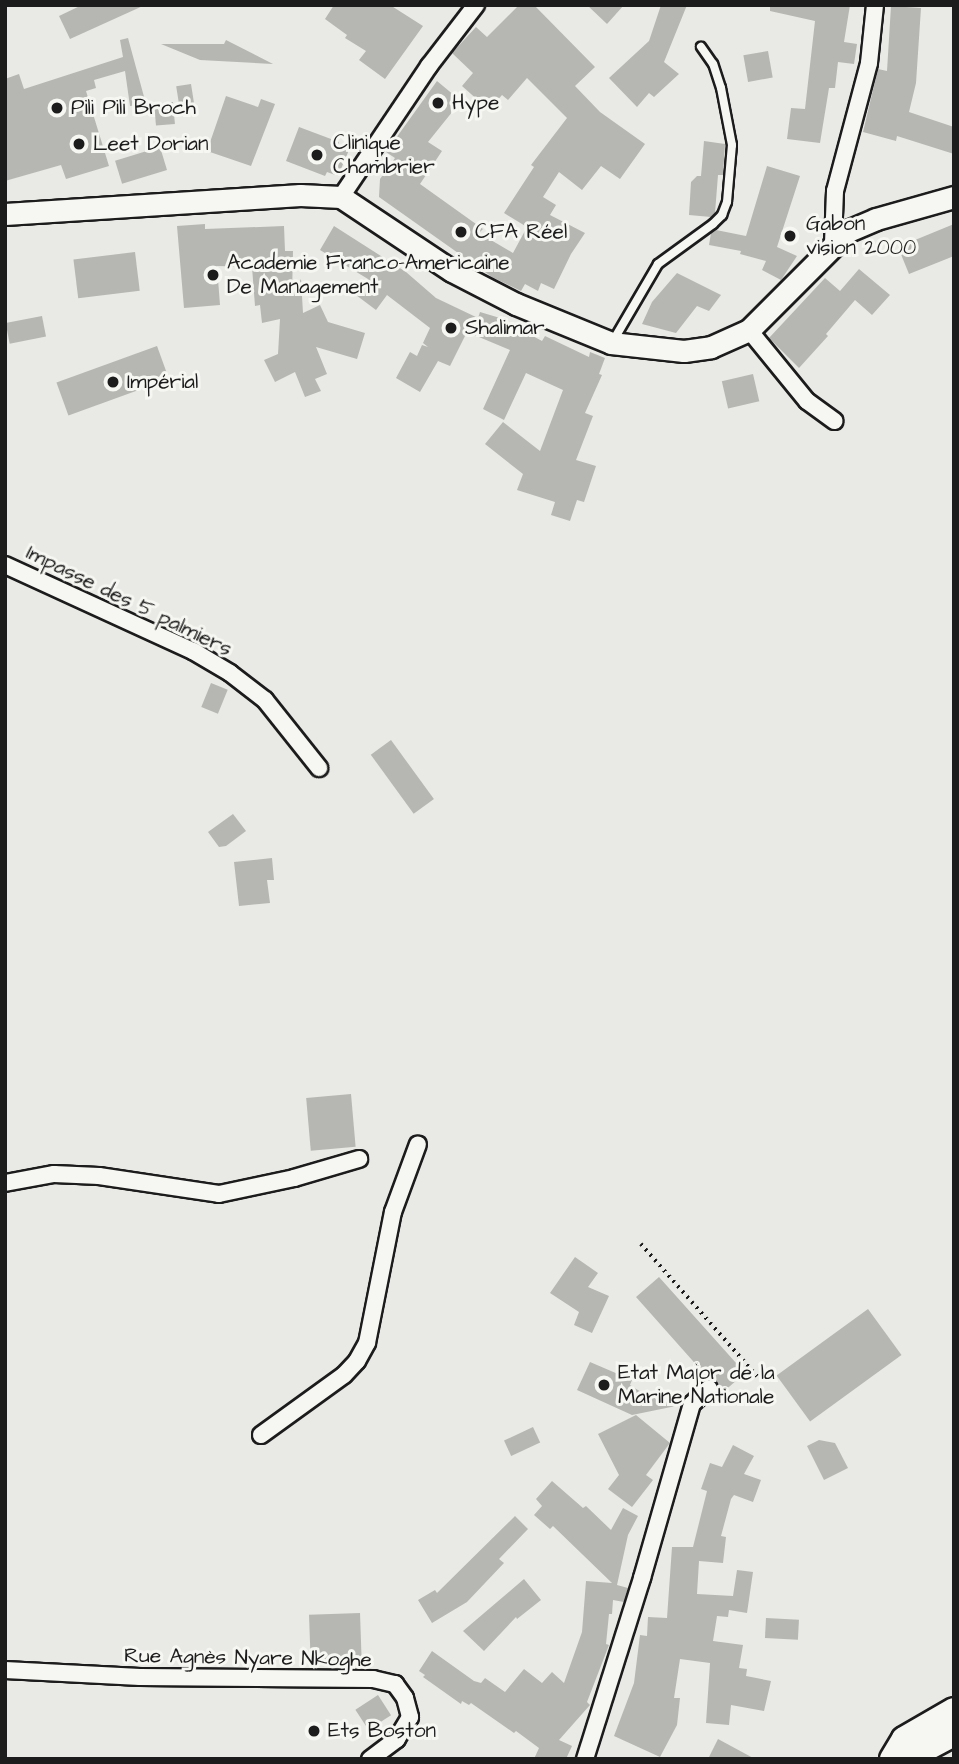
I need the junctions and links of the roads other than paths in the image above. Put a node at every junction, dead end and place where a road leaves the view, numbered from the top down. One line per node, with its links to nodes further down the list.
1 (476, 5): 4 (street)
2 (875, 5): 7 (street)
3 (701, 47): 9 (lane)
4 (341, 197): 6 (street); 9 (street)
5 (954, 197): 7 (street)
6 (5, 214)
7 (833, 243): 8 (street)
8 (749, 330): 9 (street); 10 (street)
9 (611, 343)
10 (835, 421)
11 (5, 565): 12 (street, Impasse des 5 palmiers)
12 (318, 768)
13 (418, 1144): 17 (street)
14 (359, 1159): 15 (street)
15 (5, 1183)
16 (709, 1388): 22 (street)
17 (261, 1435)
18 (5, 1670): 21 (street, Rue Agnès Nyare Nkoghe)
19 (954, 1710): 23 (main road)
20 (954, 1734): 24 (main road)
21 (370, 1759)
22 (585, 1759)
23 (892, 1759)
24 (900, 1759)

